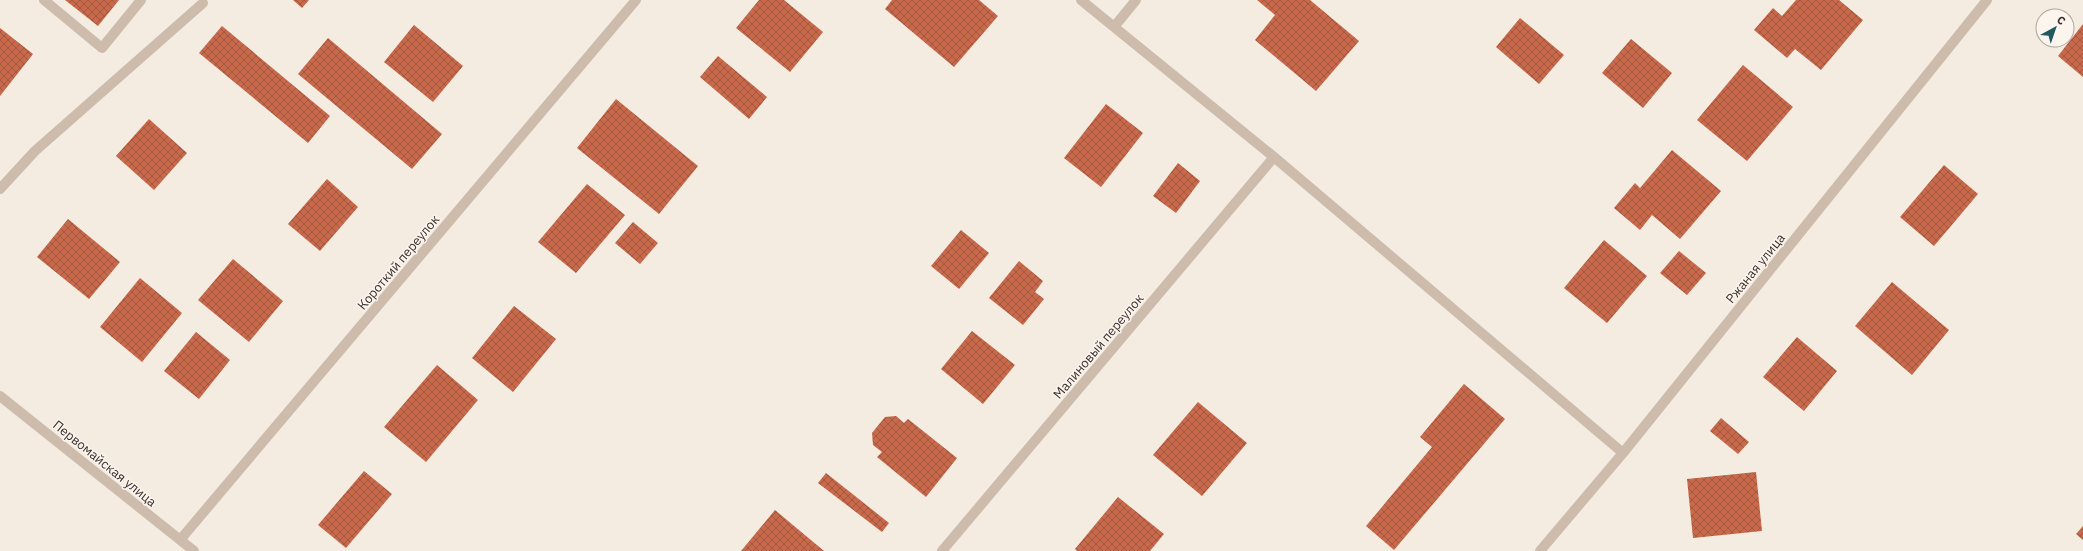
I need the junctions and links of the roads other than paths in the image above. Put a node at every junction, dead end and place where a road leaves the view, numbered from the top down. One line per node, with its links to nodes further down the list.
1 (44, 0): 2 (street)
2 (141, 0)
3 (636, 0): 13 (street, Короткий переулок)
4 (1081, 0): 8 (street)
5 (1136, 0): 8 (street)
6 (1987, 0): 12 (street, Ржаная улица)
7 (203, 3): 10 (street)
8 (1114, 27): 9 (street)
9 (1274, 157): 12 (street); 15 (street, Малиновый переулок)
10 (0, 189)
11 (0, 396): 13 (street, Первомайская улица)
12 (1623, 453): 16 (street, Ржаная улица)
13 (180, 540): 14 (street, Первомайская улица)
14 (194, 551)
15 (942, 551)
16 (1540, 551)

